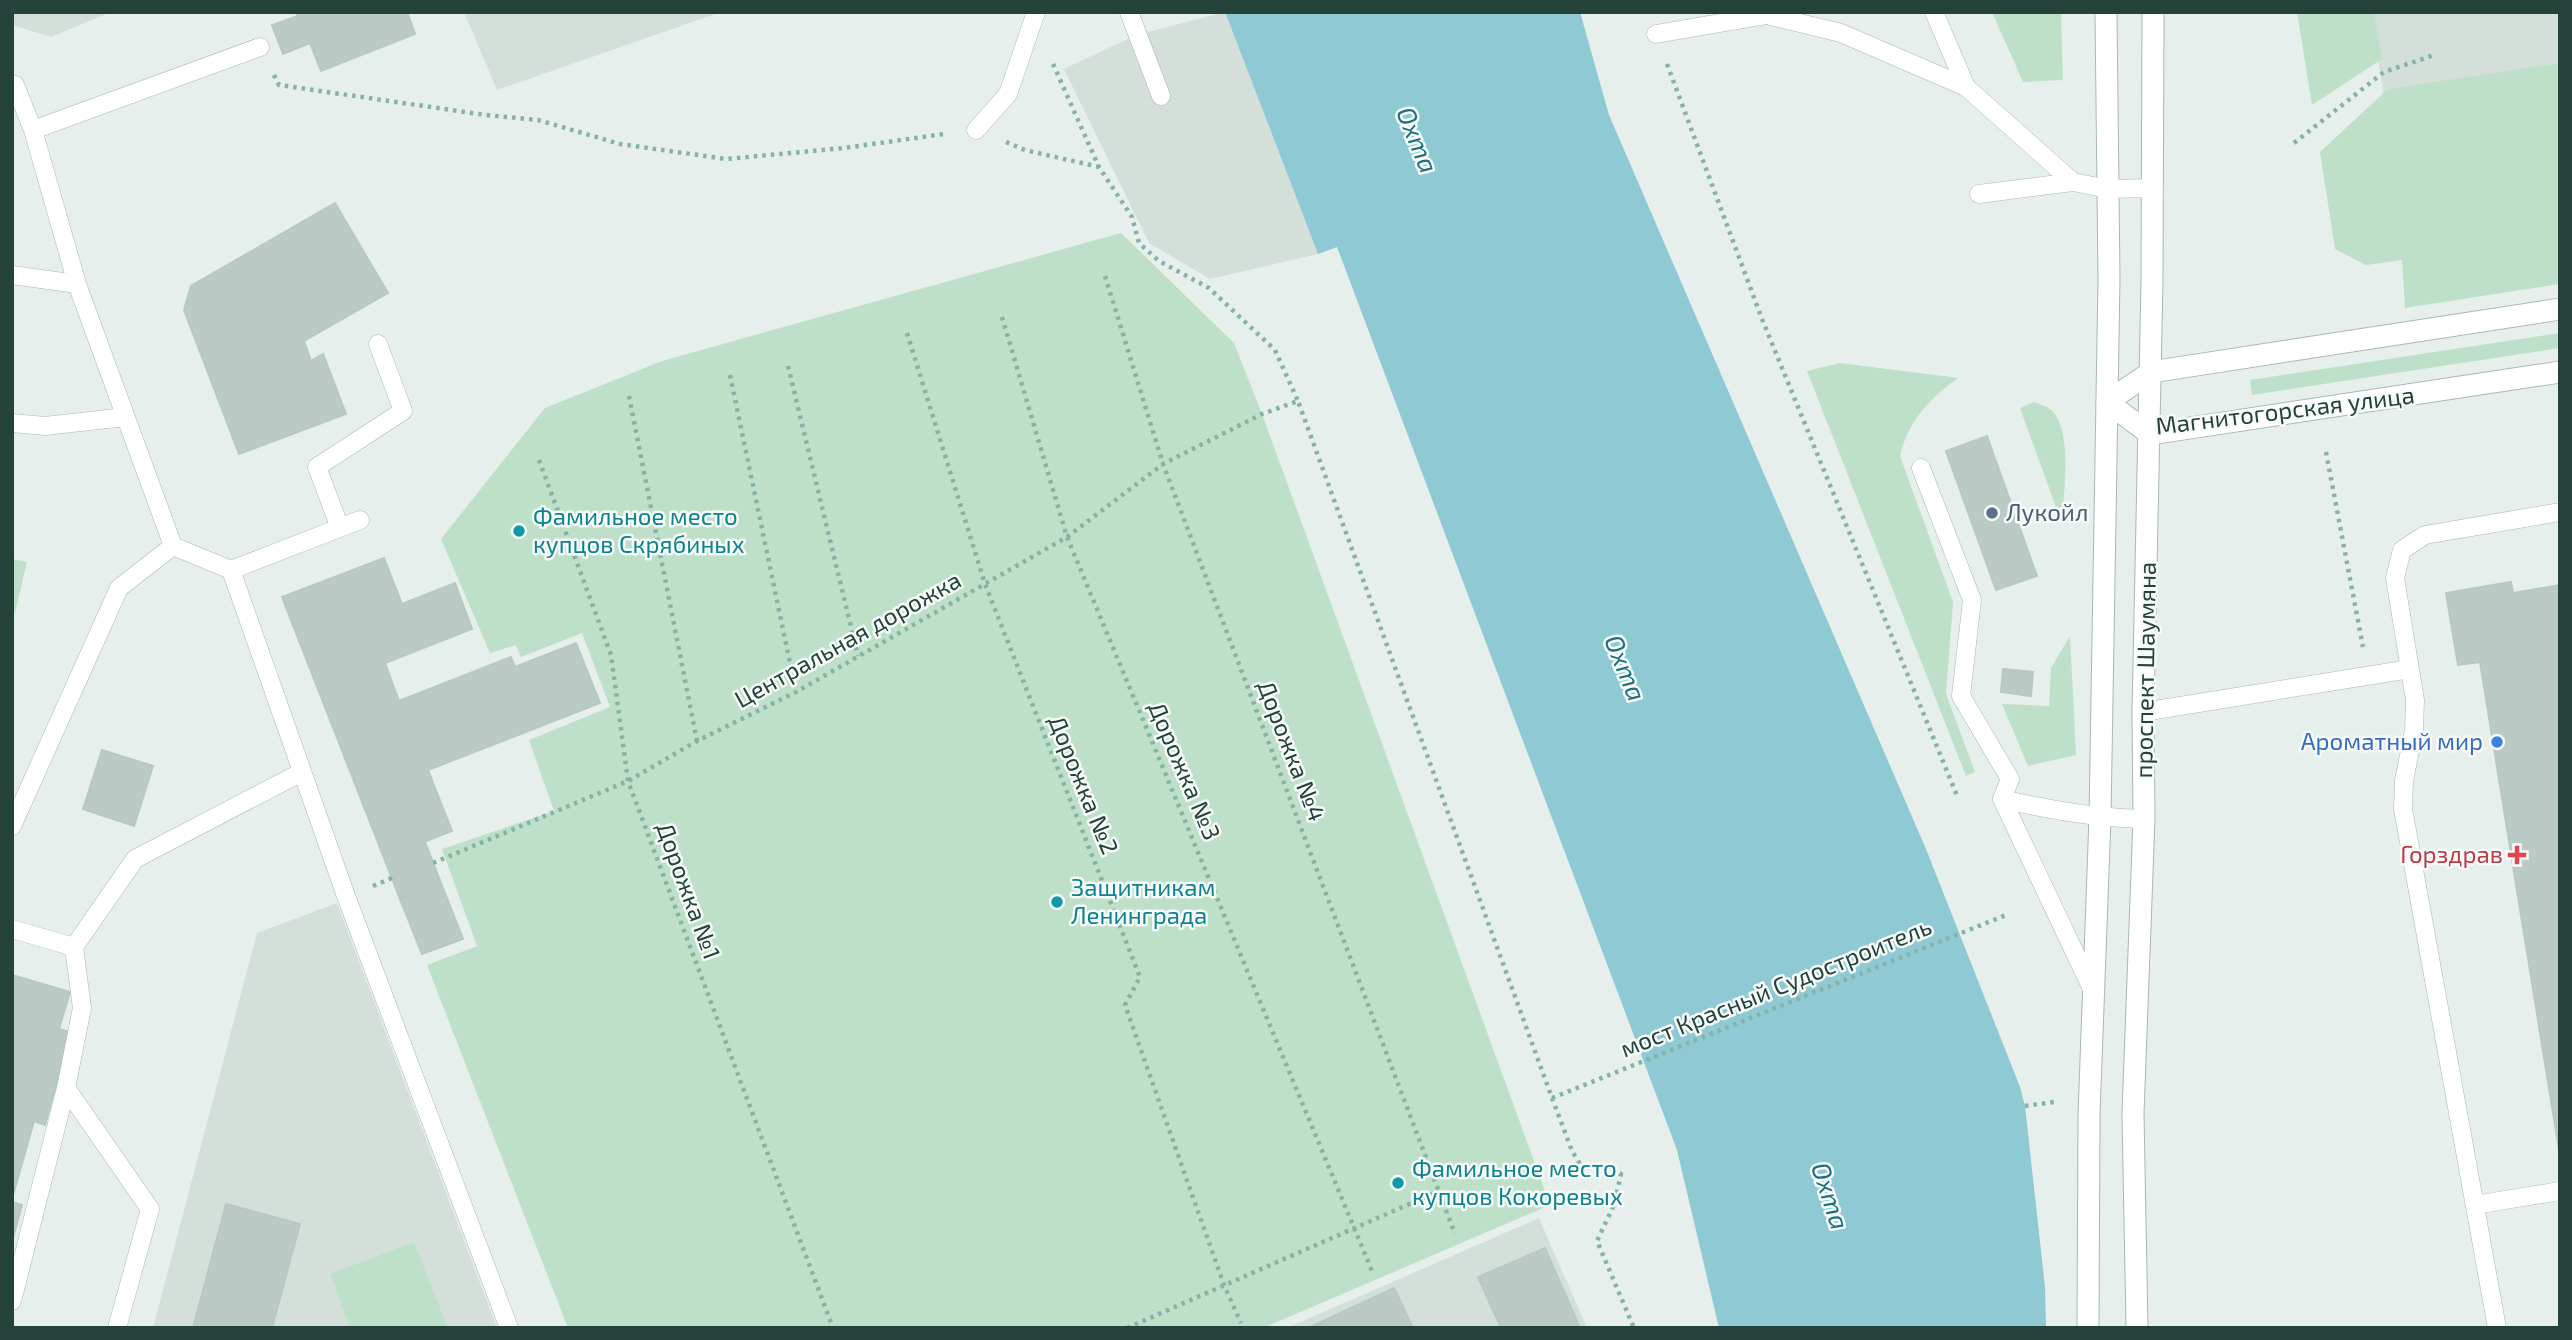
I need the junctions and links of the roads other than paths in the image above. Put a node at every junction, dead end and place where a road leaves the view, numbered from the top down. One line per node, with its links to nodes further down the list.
1 (1129, 12): 10 (lane)
2 (1934, 12): 9 (lane)
3 (2106, 12): 15 (street, проспект Шаумяна)
4 (2153, 12): 14 (street, проспект Шаумяна)
5 (1037, 14): 12 (lane)
6 (1656, 34): 9 (lane)
7 (260, 47): 11 (lane)
8 (12, 84): 11 (lane)
9 (1966, 87): 13 (lane)
10 (1161, 96)
11 (33, 130): 18 (lane)
12 (976, 130)
13 (2073, 181): 15 (lane); 16 (lane)
14 (2152, 188): 15 (lane); 21 (street, проспект Шаумяна)
15 (2108, 189): 23 (street, проспект Шаумяна)
16 (1979, 194)
17 (12, 275): 18 (lane)
18 (77, 284): 24 (lane)
19 (2560, 309): 21 (street, Магнитогорская улица)
20 (378, 344): 30 (lane)
21 (2151, 372): 23 (street, Магнитогорская улица); 26 (street, проспект Шаумяна)
22 (2560, 373): 26 (street, Магнитогорская улица)
23 (2107, 402): 26 (street, Магнитогорская улица); 37 (street, проспект Шаумяна)
24 (125, 417): 25 (lane); 31 (lane)
25 (12, 423)
26 (2150, 434): 34 (street, проспект Шаумяна)
27 (1921, 468): 36 (lane)
28 (2560, 512): 33 (lane)
29 (360, 520): 30 (lane)
30 (340, 528): 32 (lane)
31 (173, 546): 32 (lane); 39 (lane)
32 (231, 570): 35 (lane)
33 (2410, 669): 34 (lane); 45 (lane)
34 (2143, 712): 38 (street, проспект Шаумяна)
35 (302, 772): 41 (lane); 48 (lane)
36 (2002, 799): 37 (lane); 42 (lane)
37 (2099, 818): 38 (lane); 42 (street, проспект Шаумяна)
38 (2144, 819): 50 (street, проспект Шаумяна)
39 (12, 826)
40 (12, 929): 41 (lane)
41 (74, 947): 43 (lane)
42 (2092, 989): 49 (street, проспект Шаумяна)
43 (66, 1088): 46 (lane); 47 (lane)
44 (2560, 1191): 45 (lane)
45 (2475, 1205): 51 (lane)
46 (12, 1301)
47 (117, 1328)
48 (509, 1328)
49 (2088, 1328)
50 (2137, 1328)
51 (2497, 1328)

